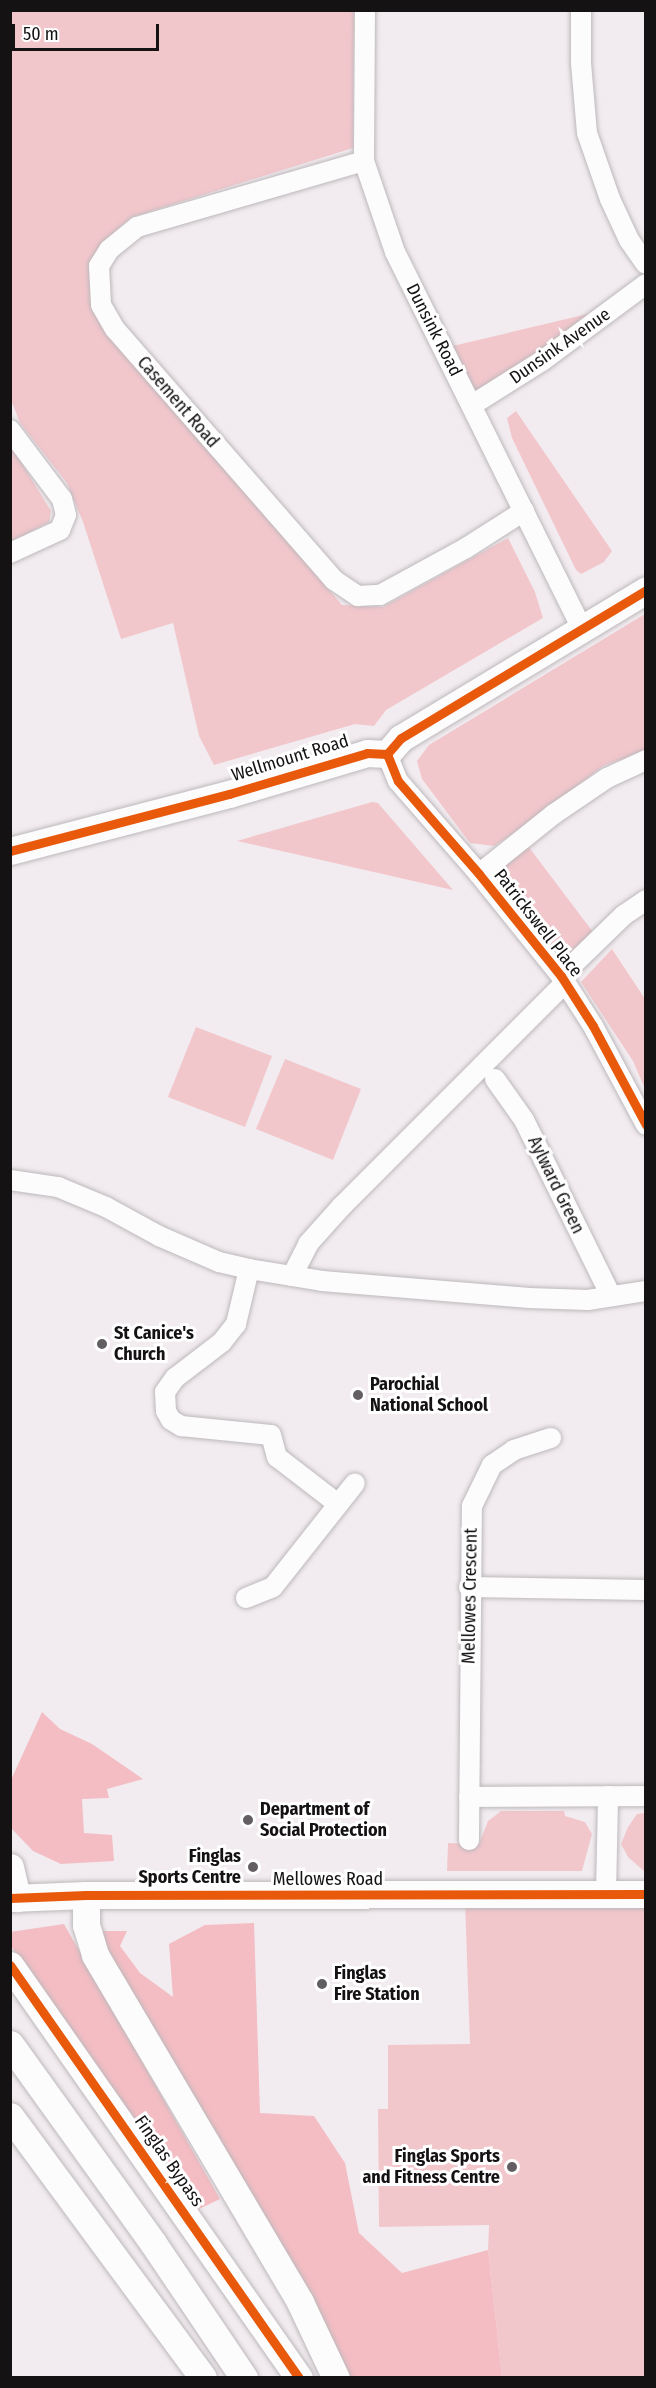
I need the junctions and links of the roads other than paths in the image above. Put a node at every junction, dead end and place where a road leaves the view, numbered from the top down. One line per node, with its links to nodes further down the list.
1 (365, 10): 3 (street, Dunsink Road)
2 (581, 10): 4 (street)
3 (363, 161): 6 (street, Dunsink Road); 8 (street, Casement Road)
4 (645, 264)
5 (645, 284): 6 (street, Dunsink Avenue)
6 (472, 405): 8 (street, Dunsink Road)
7 (10, 430): 9 (street)
8 (524, 511): 11 (street, Dunsink Road)
9 (10, 553)
10 (645, 590): 11 (main road)
11 (583, 630): 12 (main road)
12 (387, 754): 14 (main road, Wellmount Road); 15 (street, Patrickswell Place)
13 (645, 760): 15 (street)
14 (10, 851)
15 (479, 874): 17 (street, Patrickswell Place)
16 (645, 900): 17 (street)
17 (563, 980): 19 (street, Patrickswell Place); 22 (street)
18 (495, 1079): 24 (street, Aylward Green)
19 (645, 1125)
20 (10, 1180): 21 (street)
21 (249, 1269): 22 (street); 27 (street)
22 (292, 1276): 24 (street)
23 (645, 1292): 24 (street)
24 (611, 1296)
25 (551, 1438): 28 (street, Mellowes Crescent)
26 (354, 1483): 27 (street)
27 (338, 1504): 30 (street)
28 (469, 1587): 29 (street); 32 (street, Mellowes Crescent)
29 (645, 1590)
30 (246, 1598)
31 (645, 1796): 33 (street)
32 (469, 1797): 33 (street); 34 (street, Mellowes Crescent)
33 (608, 1797): 36 (street)
34 (469, 1840)
35 (10, 1867): 39 (main road)
36 (606, 1894): 37 (main road, Mellowes Road); 38 (main road, Mellowes Road)
37 (645, 1894)
38 (86, 1895): 39 (main road, Mellowes Road); 46 (main road)
39 (14, 1898)
40 (10, 1965): 45 (main road, Finglas Bypass)
41 (10, 2044): 44 (main road)
42 (10, 2116): 43 (main road)
43 (203, 2378)
44 (244, 2378)
45 (299, 2378)
46 (336, 2378)

